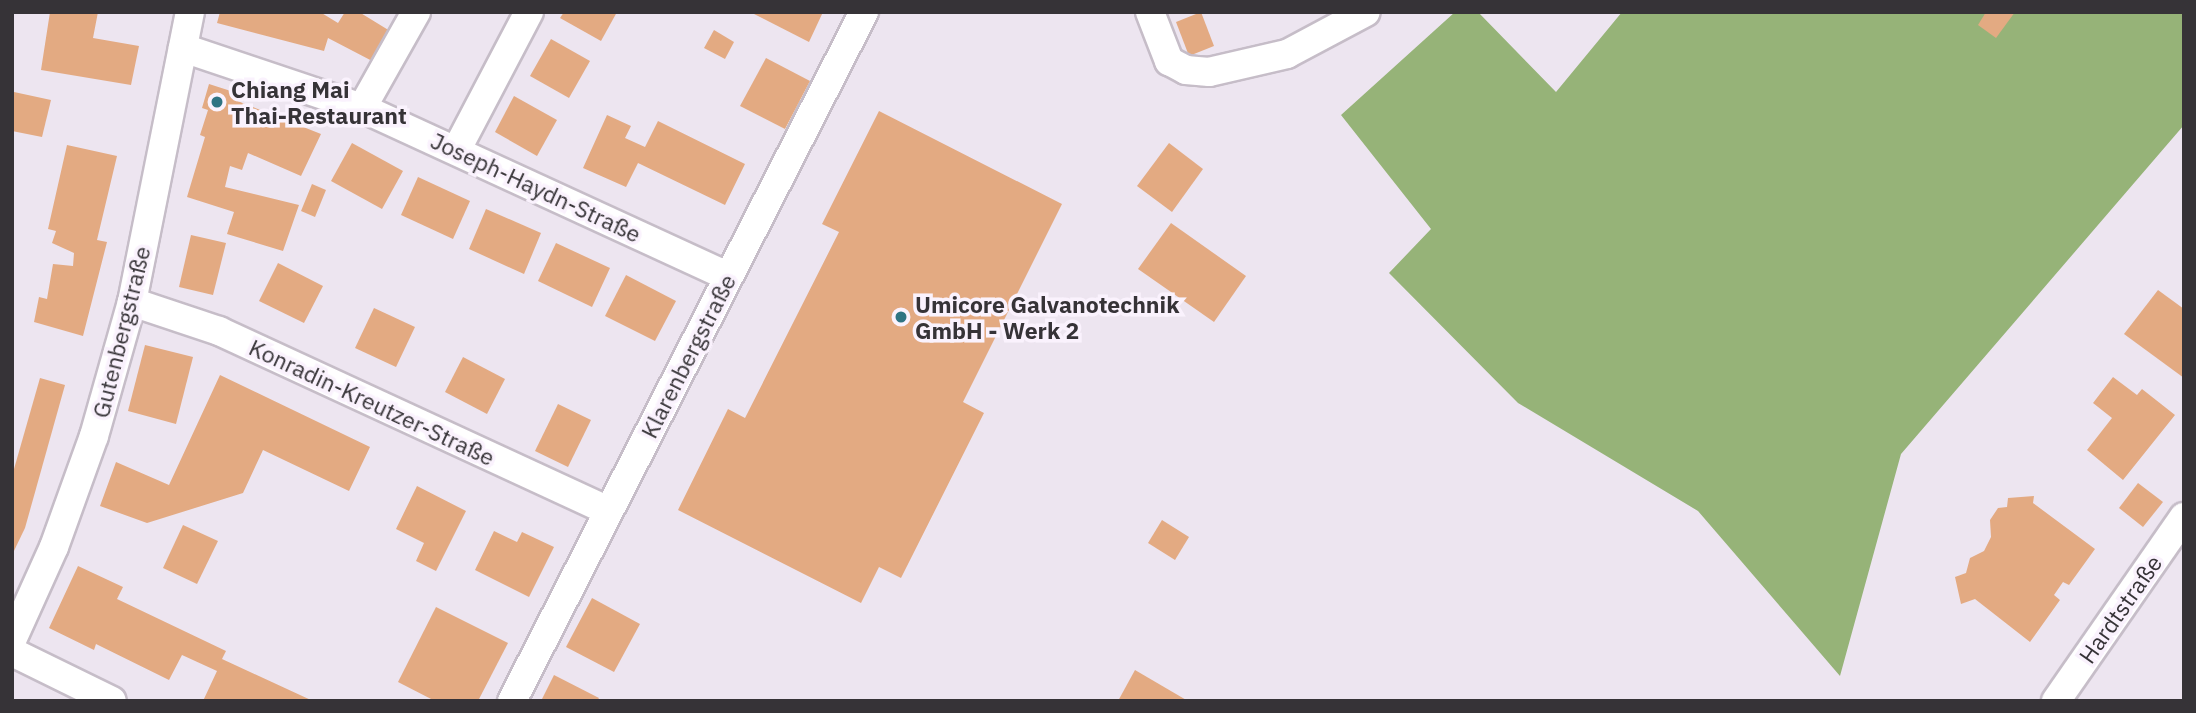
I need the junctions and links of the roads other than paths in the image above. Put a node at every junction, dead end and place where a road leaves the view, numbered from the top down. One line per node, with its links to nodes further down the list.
1 (190, 12): 7 (street, Gutenbergstraße)
2 (415, 12): 8 (street)
3 (529, 12): 9 (street)
4 (864, 12): 10 (street, Klarenbergstraße)
5 (1150, 12): 6 (street)
6 (1366, 12)
7 (183, 48): 8 (street, Joseph-Haydn-Straße); 11 (street, Gutenbergstraße)
8 (362, 108): 9 (street, Joseph-Haydn-Straße)
9 (457, 149): 10 (street, Joseph-Haydn-Straße)
10 (729, 276): 12 (street, Klarenbergstraße)
11 (132, 302): 12 (street, Konradin-Kreutzer-Straße); 14 (street, Gutenbergstraße)
12 (608, 512): 17 (street, Klarenbergstraße)
13 (2184, 517): 18 (street, Hardtstraße)
14 (12, 640)
15 (12, 652): 16 (street)
16 (112, 701)
17 (512, 701)
18 (2056, 701)

